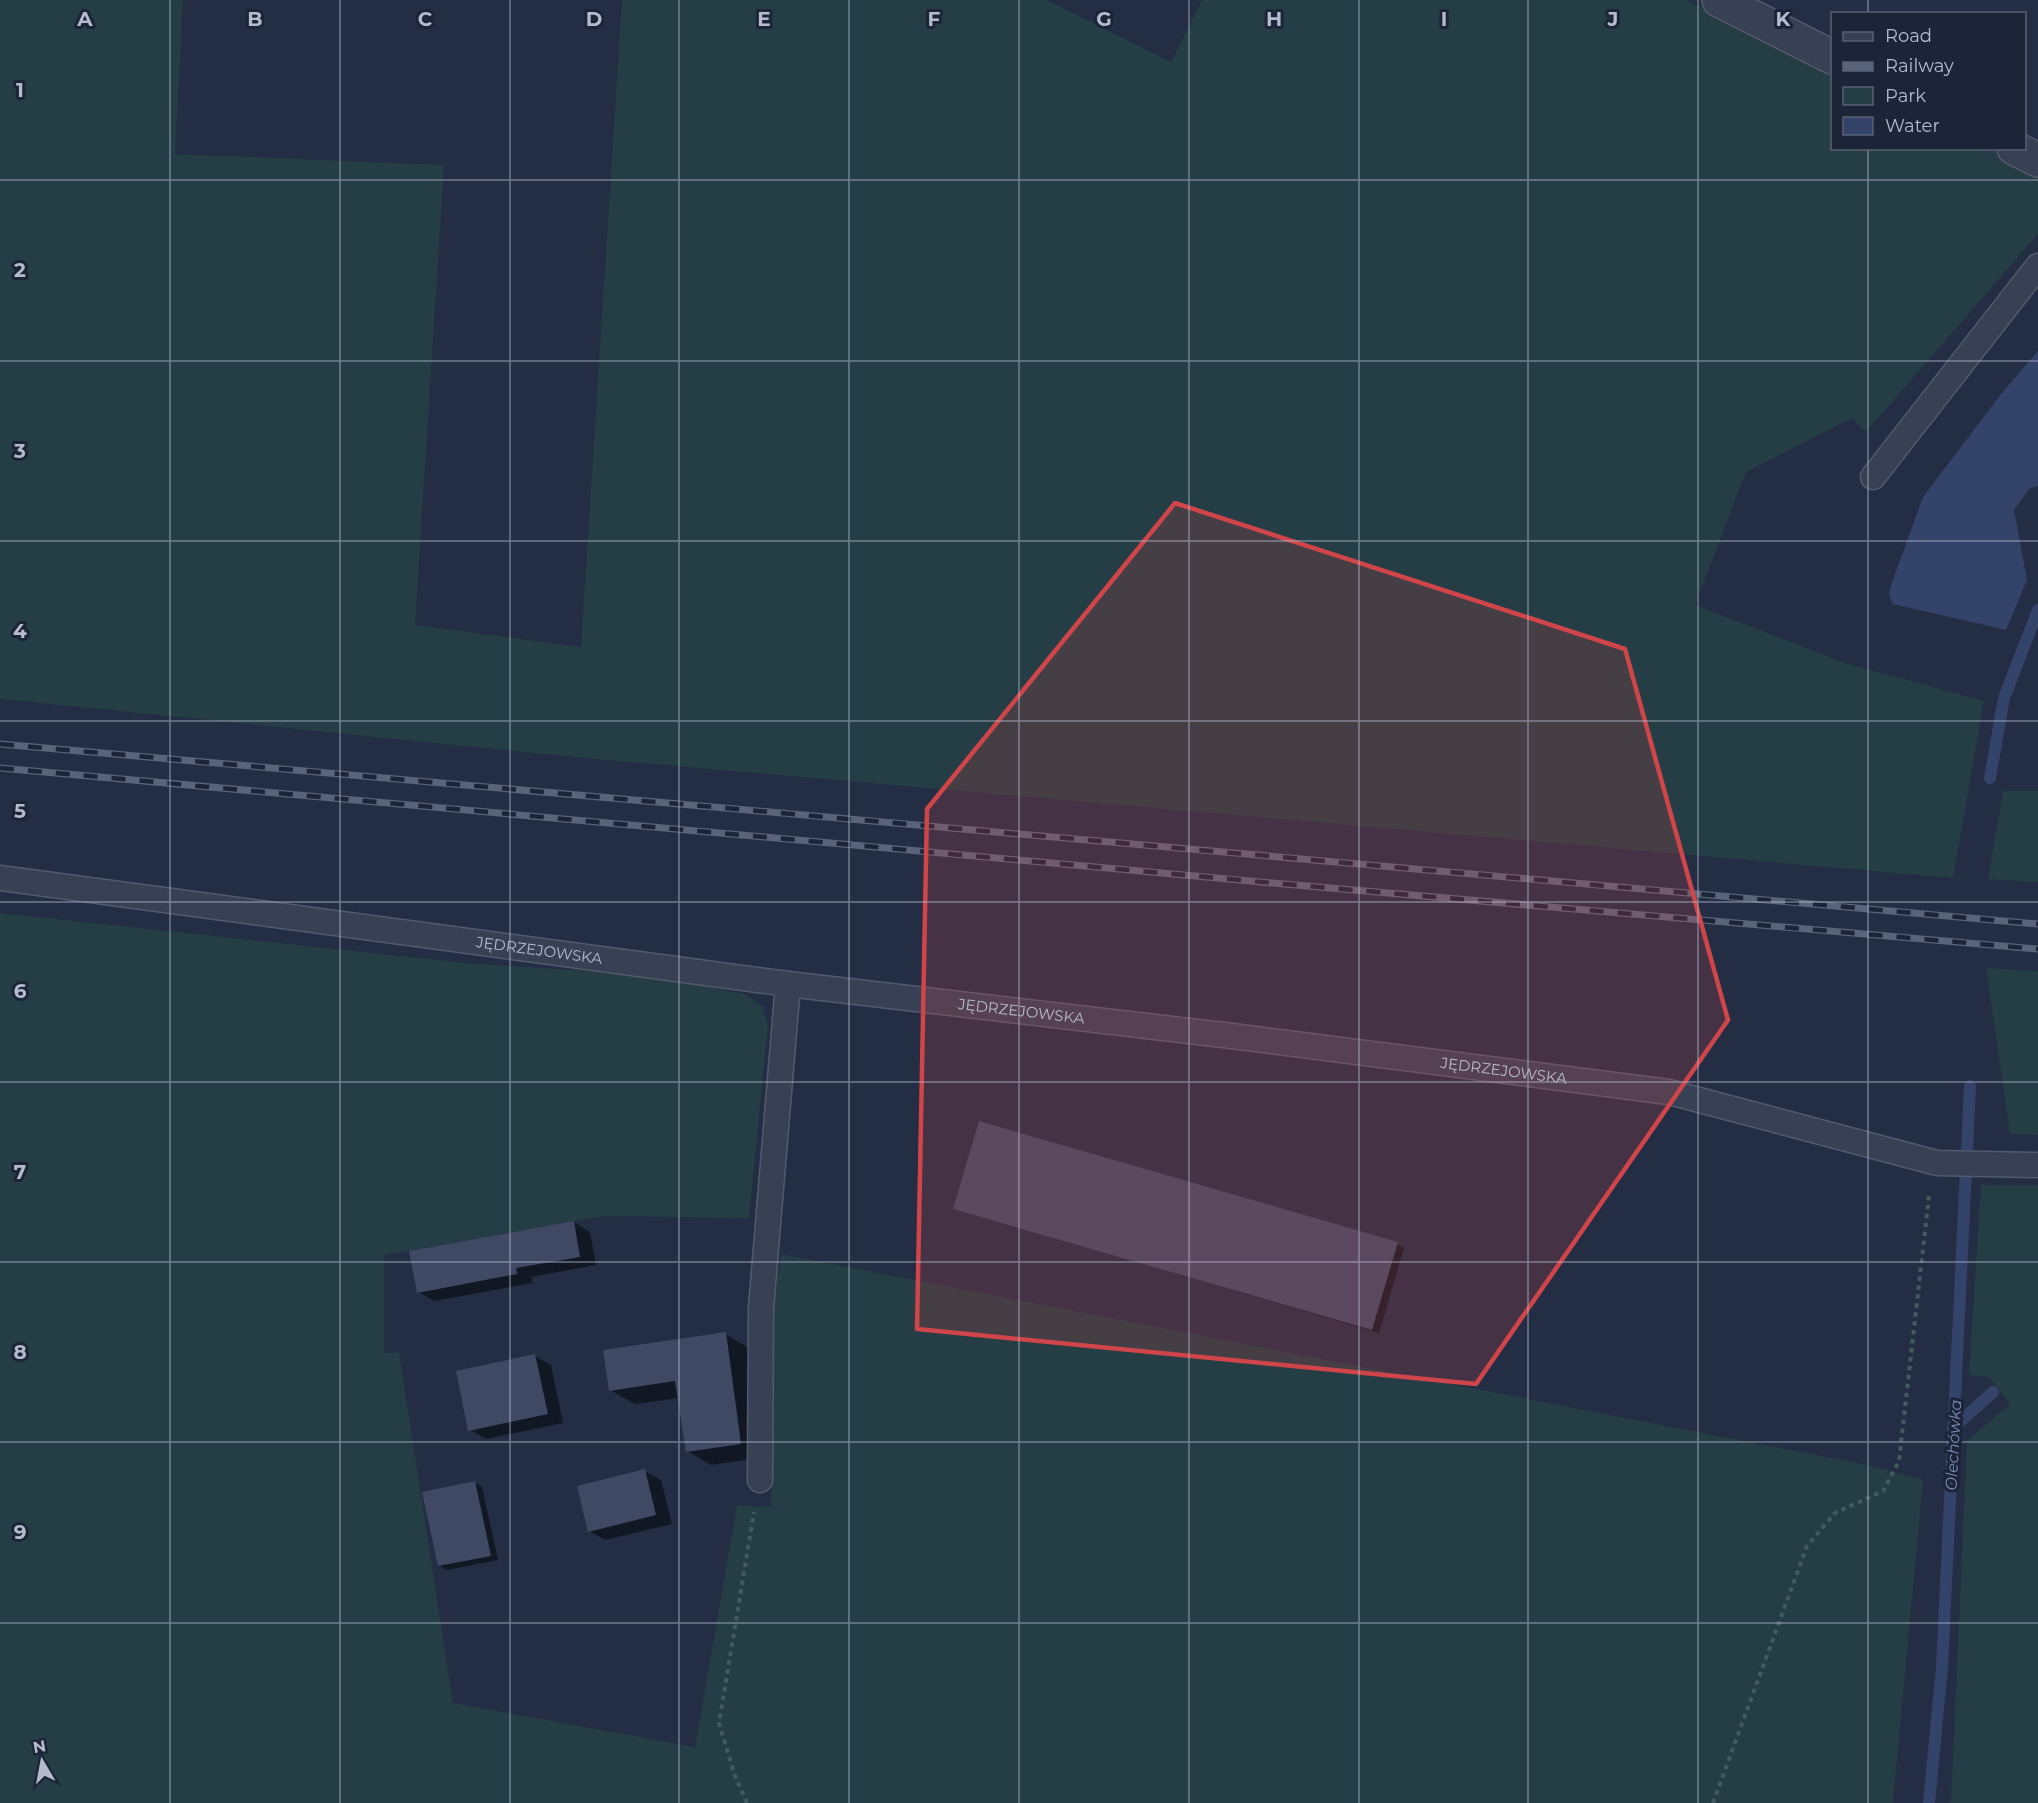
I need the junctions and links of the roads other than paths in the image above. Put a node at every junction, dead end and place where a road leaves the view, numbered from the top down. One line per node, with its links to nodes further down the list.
1 (1719, 0): 2 (street)
2 (1831, 56)
3 (2018, 150): 4 (street)
4 (2038, 160)
5 (2038, 266): 6 (lane)
6 (1873, 477)
7 (0, 878): 8 (lane, JĘDRZEJOWSKA)
8 (788, 984): 9 (lane, JĘDRZEJOWSKA); 10 (lane)
9 (2038, 1165)
10 (760, 1480)

